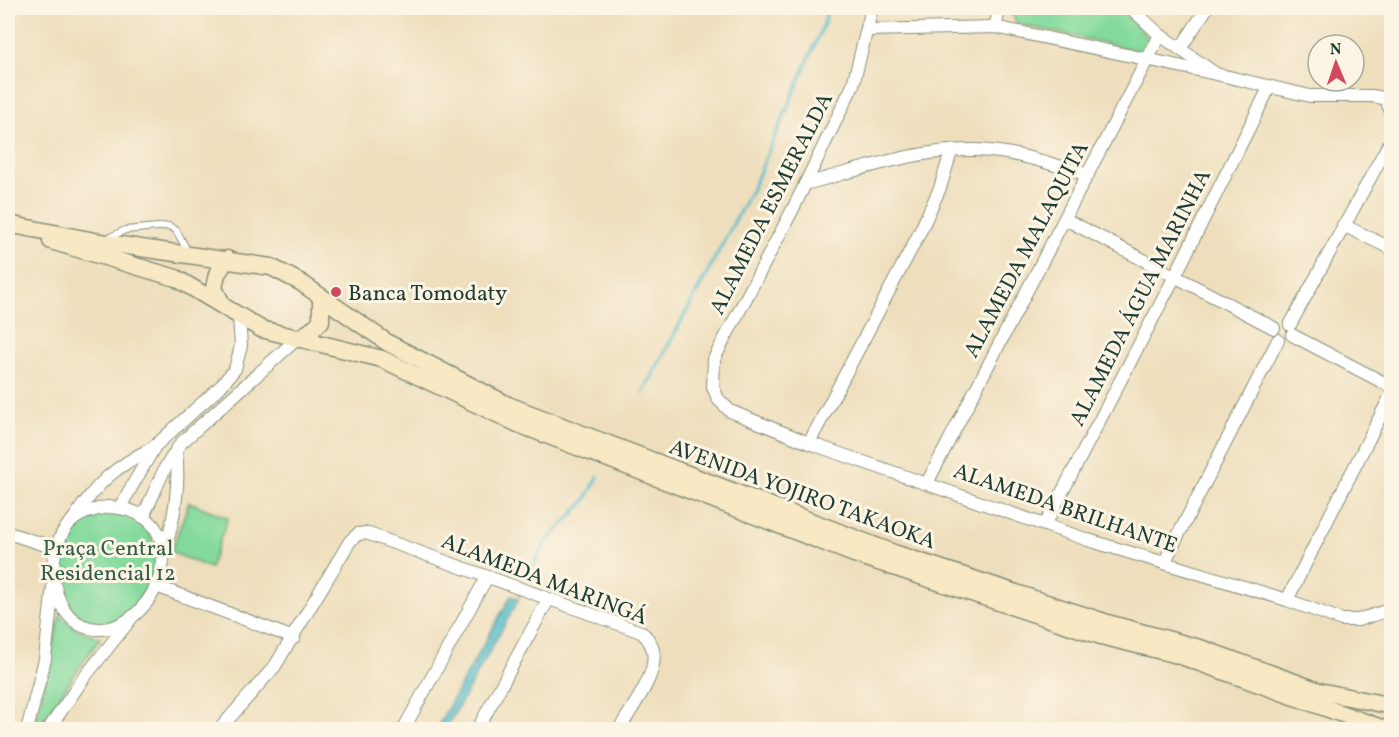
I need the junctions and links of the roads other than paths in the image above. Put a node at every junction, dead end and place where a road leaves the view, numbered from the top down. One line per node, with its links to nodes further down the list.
1 (872, 8): 6 (street, ALAMEDA ESMERALDA)
2 (1000, 8): 5 (street)
3 (1131, 8): 7 (street)
4 (1207, 8): 8 (street)
5 (995, 27): 6 (street); 9 (street)
6 (868, 30): 17 (street, ALAMEDA ESMERALDA)
7 (1161, 35): 8 (street); 9 (street, ALAMEDA MALAQUITA)
8 (1180, 50): 10 (street)
9 (1148, 60): 10 (street); 16 (street, ALAMEDA MALAQUITA)
10 (1216, 74): 11 (street)
11 (1269, 88): 12 (street); 25 (street, ALAMEDA ÁGUA MARINHA)
12 (1391, 95): 13 (street)
13 (1392, 114)
14 (1392, 138): 19 (street)
15 (951, 152): 16 (street); 17 (street); 35 (street)
16 (1088, 175): 18 (street, ALAMEDA MALAQUITA)
17 (805, 184): 34 (street, ALAMEDA ESMERALDA)
18 (1065, 219): 25 (street); 40 (street, ALAMEDA MALAQUITA)
19 (1343, 225): 22 (street); 29 (street)
20 (8, 226): 21 (main road, AVENIDA YOJIRO TAKAOKA); 27 (main road, AVENIDA YOJIRO TAKAOKA)
21 (100, 242): 23 (main road, AVENIDA YOJIRO TAKAOKA); 23 (lane)
22 (1392, 249)
23 (190, 255): 24 (main road, AVENIDA YOJIRO TAKAOKA)
24 (226, 259): 26 (main road, AVENIDA YOJIRO TAKAOKA); 27 (main road)
25 (1175, 276): 30 (street); 44 (street, ALAMEDA ÁGUA MARINHA)
26 (321, 297): 31 (main road); 57 (main road, AVENIDA YOJIRO TAKAOKA)
27 (222, 304): 28 (main road, AVENIDA YOJIRO TAKAOKA)
28 (239, 316): 31 (main road, AVENIDA YOJIRO TAKAOKA); 36 (street)
29 (1291, 330): 30 (street); 32 (street)
30 (1276, 334): 48 (street)
31 (297, 339): 37 (street); 64 (main road, AVENIDA YOJIRO TAKAOKA)
32 (1392, 387)
33 (1392, 393): 53 (street)
34 (730, 411): 35 (street, ALAMEDA BRILHANTE)
35 (808, 443): 40 (street, ALAMEDA BRILHANTE)
36 (155, 446): 38 (street); 43 (street)
37 (176, 450): 39 (street); 47 (street)
38 (147, 461): 39 (street); 41 (street)
39 (165, 468): 42 (street)
40 (927, 483): 44 (street, ALAMEDA BRILHANTE)
41 (120, 507): 42 (street); 43 (street)
42 (143, 517): 47 (street)
43 (73, 520): 46 (street)
44 (1045, 525): 48 (street, ALAMEDA BRILHANTE)
45 (8, 533): 46 (street)
46 (55, 548): 50 (street)
47 (164, 551): 51 (street)
48 (1164, 563): 53 (street, ALAMEDA BRILHANTE)
49 (487, 578): 52 (street, ALAMEDA MARINGÁ); 56 (street, ALAMEDA MARINGÁ); 61 (street)
50 (53, 582): 55 (street); 58 (street)
51 (156, 586): 55 (street); 56 (street)
52 (548, 600): 62 (street); 63 (street, ALAMEDA MARINGÁ)
53 (1287, 600): 54 (street, ALAMEDA BRILHANTE)
54 (1392, 609)
55 (137, 612): 59 (street)
56 (294, 638): 60 (street)
57 (1392, 706)
58 (27, 729)
59 (48, 729)
60 (219, 729)
61 (403, 729)
62 (477, 729)
63 (619, 729)
64 (1387, 729)

